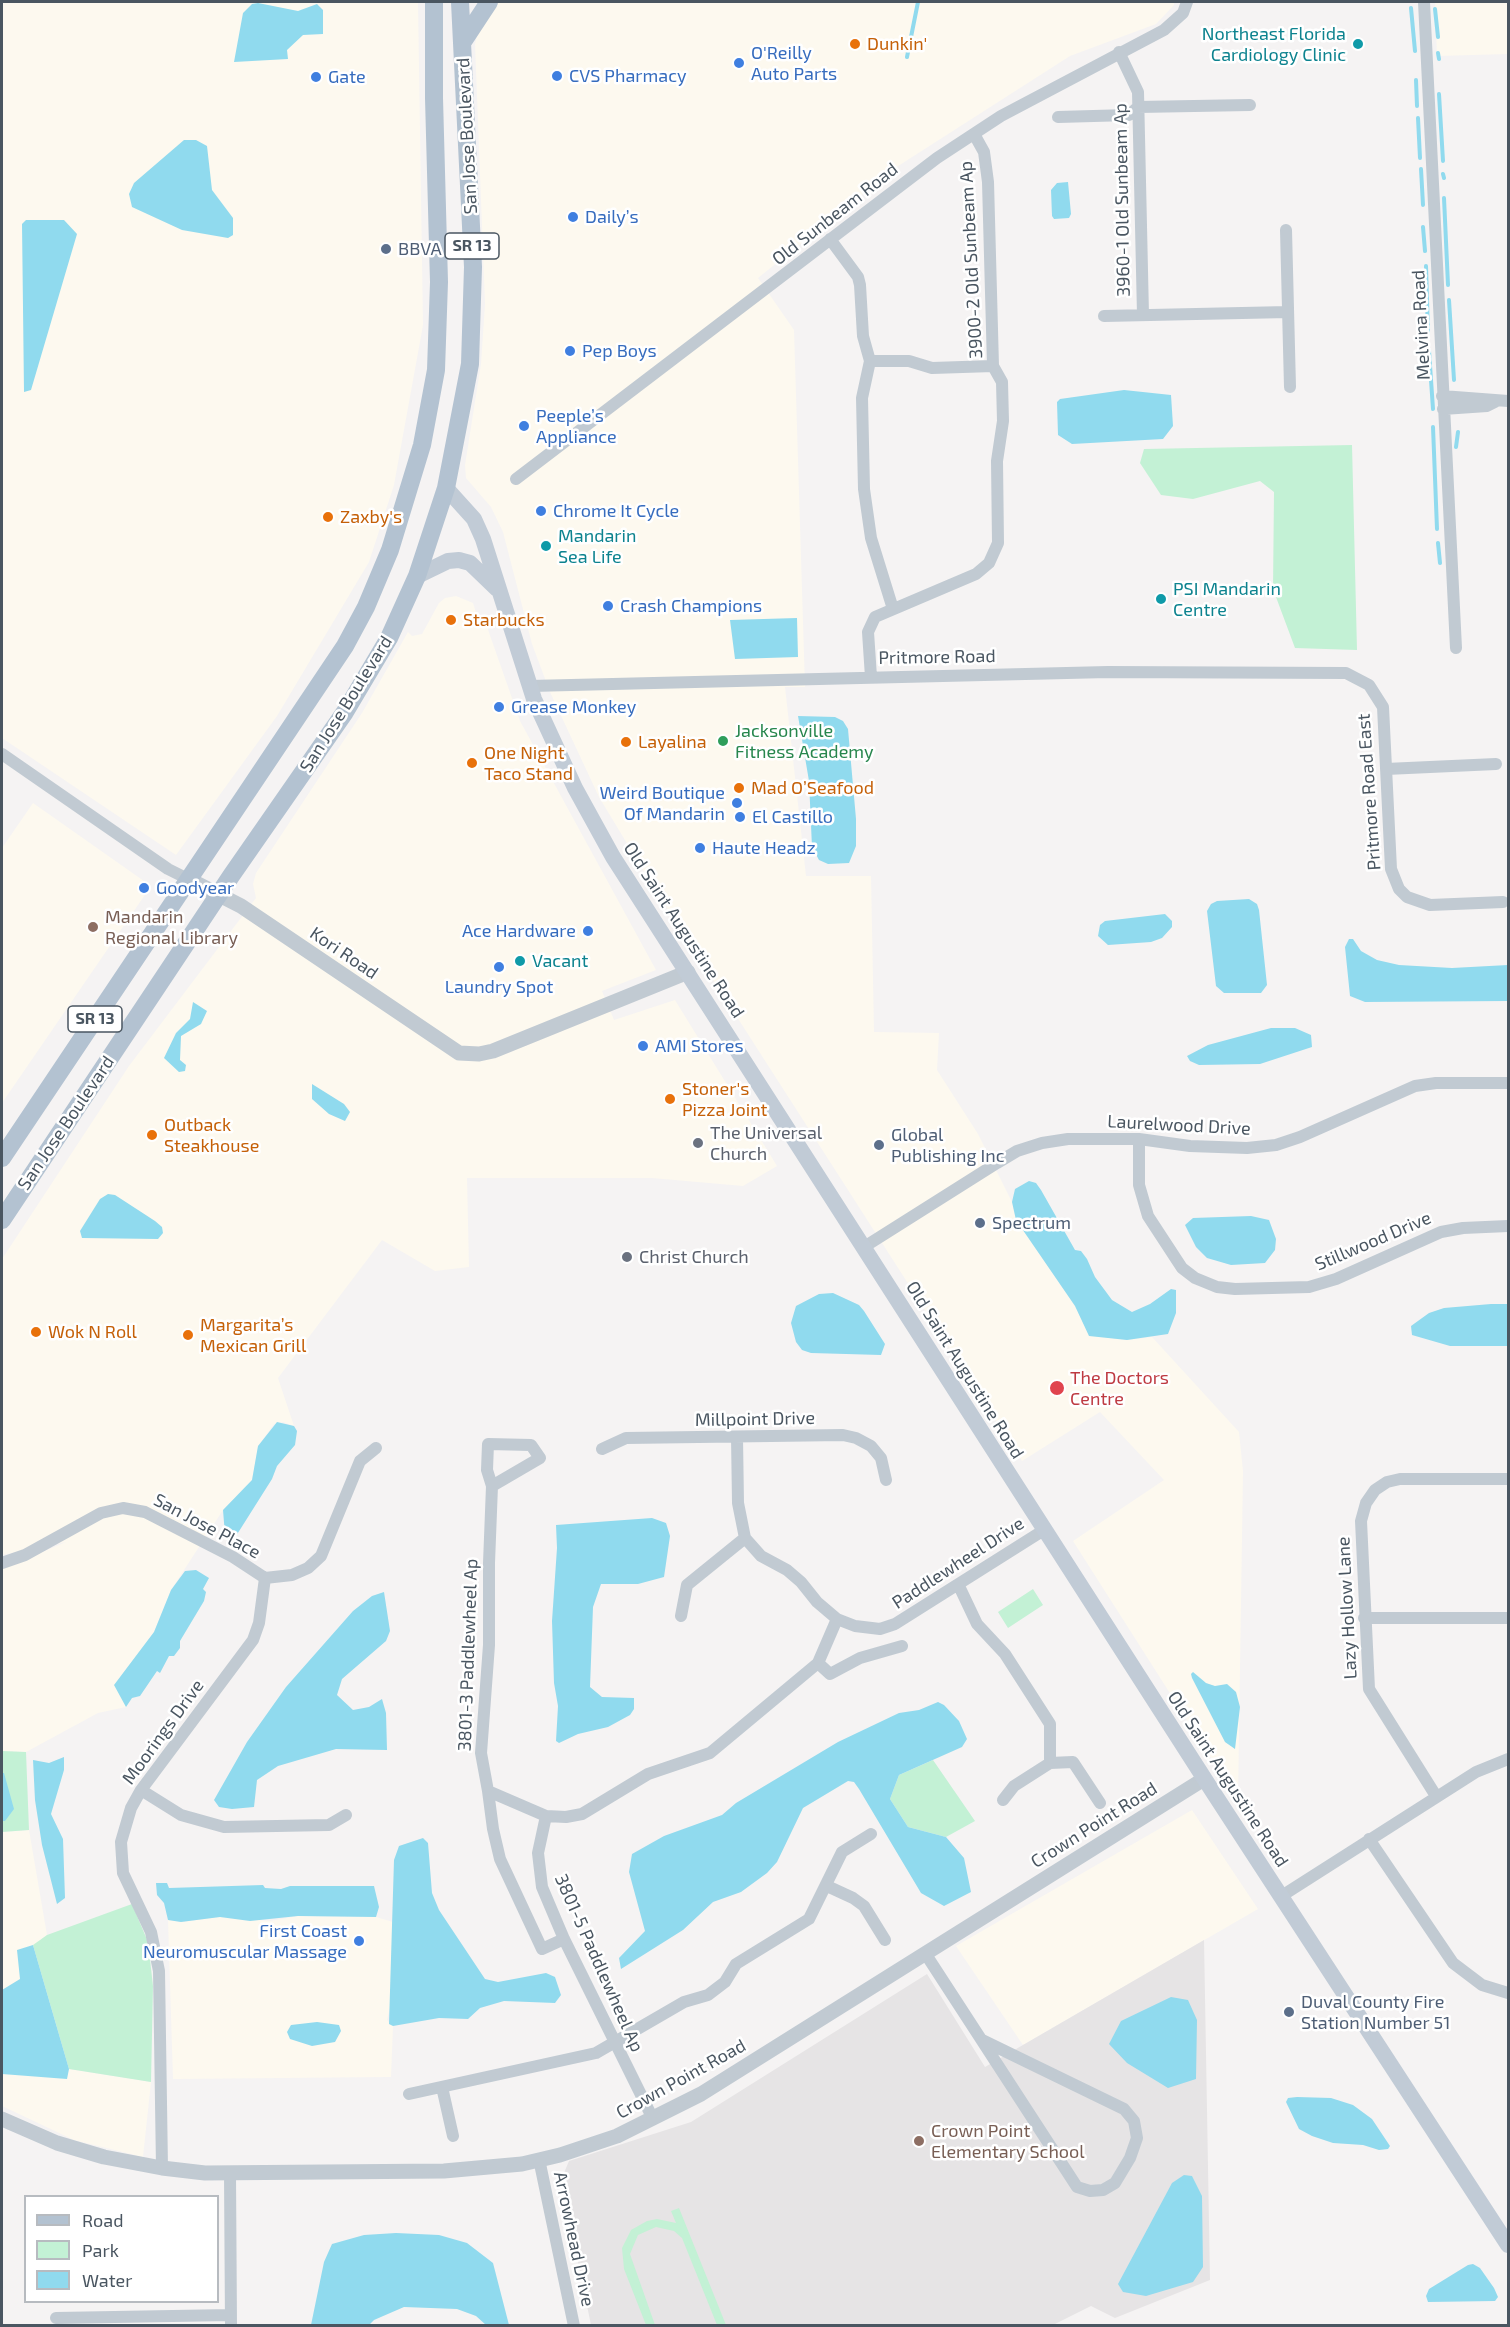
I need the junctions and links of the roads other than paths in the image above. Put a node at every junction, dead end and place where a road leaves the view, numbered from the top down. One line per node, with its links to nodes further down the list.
1 (434, 2): 36 (main road, San Jose Boulevard / SR 13)
2 (460, 2): 6 (main road, San Jose Boulevard / SR 13)
3 (489, 2): 6 (main road)
4 (1188, 2): 7 (street, Old Sunbeam Road)
5 (1424, 2): 20 (street, Melvina Road)
6 (462, 43): 25 (main road, San Jose Boulevard / SR 13)
7 (1119, 52): 9 (street, 3960-1 Old Sunbeam Ap); 11 (street, Old Sunbeam Road)
8 (1250, 105): 9 (street)
9 (1138, 107): 10 (street); 15 (street, 3960-1 Old Sunbeam Ap)
10 (1059, 117)
11 (974, 134): 13 (street, Old Sunbeam Road); 18 (street, 3900-2 Old Sunbeam Ap)
12 (1286, 230): 14 (street)
13 (830, 239): 17 (street); 24 (street, Old Sunbeam Road)
14 (1288, 312): 15 (street); 19 (street)
15 (1143, 315): 16 (street)
16 (1104, 316)
17 (870, 361): 18 (street); 28 (street)
18 (993, 366): 28 (street, 3900-2 Old Sunbeam Ap)
19 (1290, 387)
20 (1442, 396): 22 (street); 23 (street, Melvina Road)
21 (1509, 401): 22 (street)
22 (1495, 402): 23 (street)
23 (1443, 409): 29 (street, Melvina Road)
24 (516, 479)
25 (446, 488): 26 (main road, San Jose Boulevard / SR 13); 27 (main road, Old Saint Augustine Road)
26 (417, 576): 27 (main road); 37 (main road, San Jose Boulevard / SR 13)
27 (498, 590): 32 (main road, Old Saint Augustine Road)
28 (893, 609): 31 (street, 3900-2 Old Sunbeam Ap)
29 (1456, 648)
30 (1346, 673): 31 (street, Pritmore Road); 35 (street, Pritmore Road East)
31 (871, 677): 32 (street, Pritmore Road)
32 (530, 686): 39 (main road, Old Saint Augustine Road)
33 (2, 754): 36 (street, Kori Road)
34 (1496, 764): 35 (street)
35 (1386, 768): 38 (street, Pritmore Road East)
36 (188, 879): 37 (street, Kori Road); 42 (main road, San Jose Boulevard / SR 13)
37 (219, 895): 39 (street, Kori Road); 43 (main road, San Jose Boulevard / SR 13)
38 (1503, 902)
39 (688, 972): 45 (main road, Old Saint Augustine Road)
40 (1509, 1083): 41 (street, Laurelwood Drive)
41 (1139, 1139): 44 (street, Stillwood Drive); 45 (street, Laurelwood Drive)
42 (2, 1158)
43 (2, 1220)
44 (1509, 1226)
45 (864, 1247): 52 (main road, Old Saint Augustine Road)
46 (737, 1437): 48 (street, Millpoint Drive); 50 (street, Millpoint Drive); 53 (street)
47 (376, 1448): 55 (street)
48 (602, 1449)
49 (1509, 1479): 58 (street, Lazy Hollow Lane)
50 (886, 1480)
51 (492, 1486): 51 (street, 3801-3 Paddlewheel Ap); 67 (street, 3801-3 Paddlewheel Ap)
52 (1044, 1530): 56 (street, Paddlewheel Drive); 65 (main road, Old Saint Augustine Road)
53 (745, 1538): 57 (street); 60 (street, Paddlewheel Drive)
54 (2, 1563): 55 (street, San Jose Place)
55 (265, 1578): 66 (street, Moorings Drive)
56 (959, 1586): 60 (street, Paddlewheel Drive); 64 (street)
57 (681, 1616)
58 (1364, 1618): 59 (street); 68 (street, Lazy Hollow Lane)
59 (1509, 1618)
60 (837, 1619): 62 (street)
61 (902, 1646): 62 (street)
62 (818, 1663): 72 (street)
63 (1509, 1759): 68 (street)
64 (1050, 1763): 69 (street); 70 (street)
65 (1204, 1779): 76 (main road, Old Saint Augustine Road); 79 (street, Crown Point Road)
66 (141, 1790): 71 (street); 89 (street, Moorings Drive)
67 (488, 1791): 72 (street); 77 (street, 3801-3 Paddlewheel Ap)
68 (1437, 1796): 74 (street)
69 (1003, 1800)
70 (1100, 1803)
71 (346, 1815)
72 (546, 1816): 77 (street, 3801-5 Paddlewheel Ap)
73 (871, 1834): 75 (street)
74 (1369, 1839): 76 (street); 80 (street)
75 (826, 1886): 78 (street); 82 (street)
76 (1280, 1897): 91 (main road, Old Saint Augustine Road)
77 (564, 1939): 82 (street, 3801-5 Paddlewheel Ap)
78 (885, 1940)
79 (925, 1953): 81 (street); 86 (street, Crown Point Road)
80 (1509, 1993)
81 (982, 2040): 81 (street)
82 (615, 2044): 83 (street); 86 (street, 3801-5 Paddlewheel Ap)
83 (442, 2086): 84 (street); 87 (street)
84 (409, 2094)
85 (2, 2119): 89 (street, Crown Point Road)
86 (653, 2119): 88 (street, Crown Point Road)
87 (453, 2136)
88 (539, 2160): 90 (street, Crown Point Road); 94 (street, Arrowhead Drive)
89 (162, 2168): 90 (street, Crown Point Road)
90 (230, 2174): 93 (street)
91 (1509, 2245)
92 (56, 2318): 93 (street)
93 (231, 2320)
94 (574, 2325)

